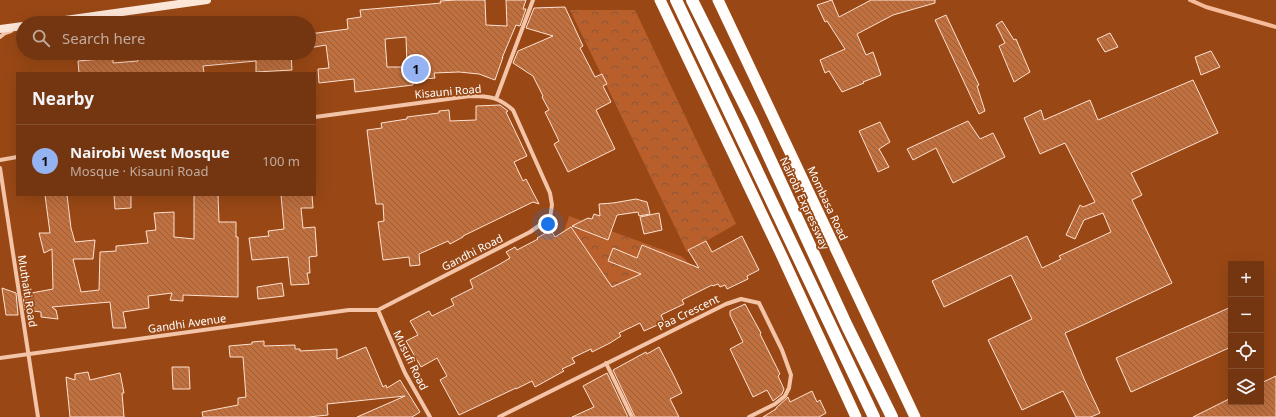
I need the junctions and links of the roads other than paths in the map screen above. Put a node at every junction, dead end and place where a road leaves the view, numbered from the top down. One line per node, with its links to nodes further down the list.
1 (208, 0): 7 (main road)
2 (533, 0): 12 (street)
3 (660, 0): 27 (highway)
4 (676, 0): 28 (highway)
5 (692, 0): 29 (highway, Nairobi Expressway)
6 (718, 0): 30 (highway, Mombasa Road)
7 (94, 16)
8 (16, 27): 9 (main road)
9 (0, 29)
10 (16, 29): 11 (street)
11 (0, 37)
12 (496, 99): 13 (street, Kisauni Road); 17 (street, Kisauni Road)
13 (316, 117)
14 (16, 158): 15 (street)
15 (0, 160)
16 (0, 168): 19 (street, Muthaiti Road)
17 (550, 192): 18 (street, Gandhi Road)
18 (378, 310): 19 (street, Gandhi Avenue); 23 (street, Musufi Road)
19 (28, 354): 20 (street, Gandhi Avenue); 22 (street, Muthaiti Road)
20 (0, 358)
21 (606, 363): 24 (street, Paa Crescent); 25 (street); 26 (street, Paa Crescent)
22 (38, 417)
23 (430, 417)
24 (499, 417)
25 (632, 417)
26 (749, 417)
27 (856, 417)
28 (874, 417)
29 (892, 417)
30 (915, 417)

